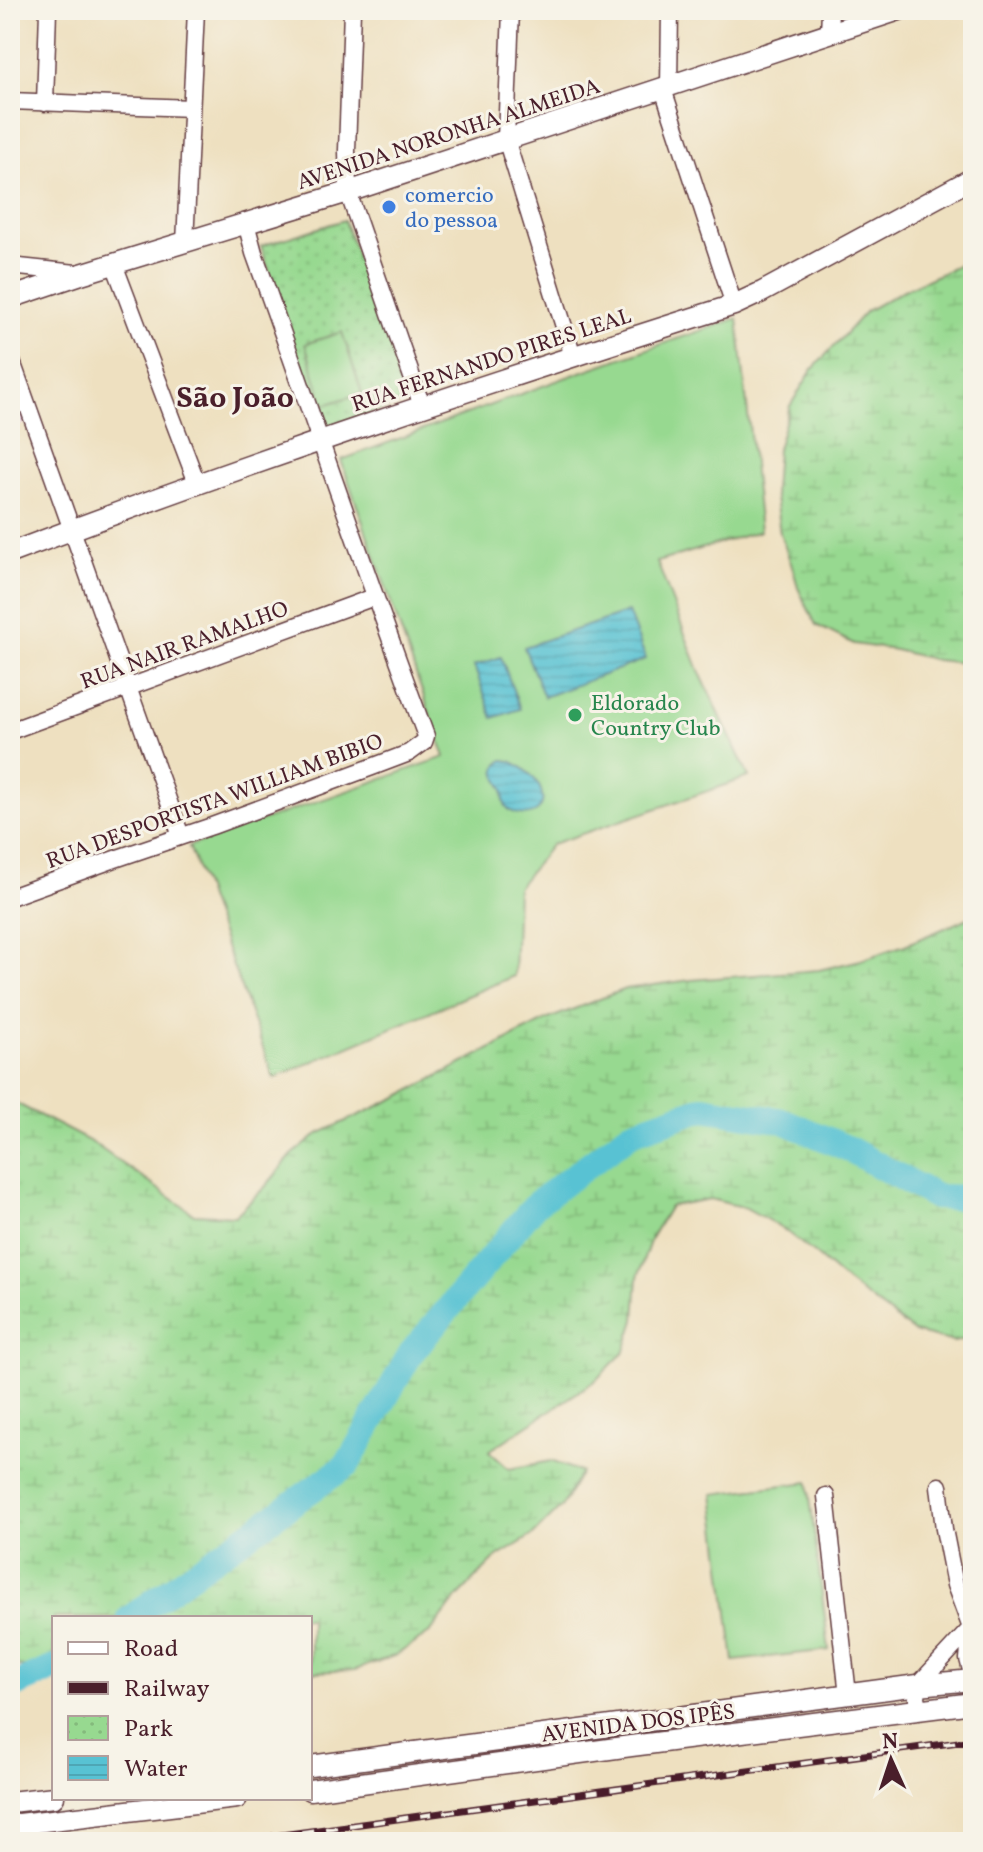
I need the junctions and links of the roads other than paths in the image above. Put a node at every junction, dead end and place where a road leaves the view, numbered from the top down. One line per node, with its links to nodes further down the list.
1 (48, 10): 11 (street)
2 (196, 10): 12 (street)
3 (352, 10): 15 (street)
4 (511, 10): 13 (street)
5 (670, 10): 9 (street)
6 (830, 10): 8 (street)
7 (899, 10): 8 (main road, AVENIDA NORONHA ALMEIDA)
8 (829, 33): 9 (main road, AVENIDA NORONHA ALMEIDA)
9 (666, 88): 13 (main road, AVENIDA NORONHA ALMEIDA); 22 (street)
10 (10, 101): 11 (street)
11 (45, 103): 12 (street)
12 (191, 108): 17 (street)
13 (506, 139): 15 (main road, AVENIDA NORONHA ALMEIDA); 24 (street)
14 (973, 178): 22 (main road, RUA FERNANDO PIRES LEAL)
15 (348, 192): 16 (main road, AVENIDA NORONHA ALMEIDA); 25 (street)
16 (246, 223): 17 (main road, AVENIDA NORONHA ALMEIDA); 26 (street)
17 (185, 243): 18 (main road, AVENIDA NORONHA ALMEIDA)
18 (114, 264): 20 (main road, AVENIDA NORONHA ALMEIDA); 27 (street)
19 (10, 266): 20 (street)
20 (81, 274): 21 (main road, AVENIDA NORONHA ALMEIDA)
21 (10, 298)
22 (734, 305): 24 (main road, RUA FERNANDO PIRES LEAL)
23 (10, 356): 28 (street)
24 (573, 356): 25 (main road, RUA FERNANDO PIRES LEAL)
25 (422, 406): 26 (main road, RUA FERNANDO PIRES LEAL)
26 (321, 441): 27 (main road, RUA FERNANDO PIRES LEAL); 30 (street)
27 (197, 483): 28 (main road, RUA FERNANDO PIRES LEAL)
28 (71, 529): 29 (main road, RUA FERNANDO PIRES LEAL); 31 (street)
29 (10, 553)
30 (374, 597): 31 (street, RUA NAIR RAMALHO); 33 (street, RUA DESPORTISTA WILLIAM BIBIO)
31 (129, 688): 32 (street, RUA NAIR RAMALHO); 33 (street)
32 (10, 731)
33 (181, 836): 34 (street, RUA DESPORTISTA WILLIAM BIBIO)
34 (10, 897)
35 (939, 1486): 37 (street)
36 (826, 1496): 40 (street)
37 (972, 1627): 38 (street); 39 (street)
38 (973, 1679): 39 (main road, AVENIDA DOS IPÊS)
39 (918, 1685): 40 (main road, AVENIDA DOS IPÊS); 42 (street)
40 (848, 1695): 43 (main road, AVENIDA DOS IPÊS)
41 (973, 1703): 42 (main road, AVENIDA DOS IPÊS)
42 (921, 1710): 44 (main road, AVENIDA DOS IPÊS)
43 (312, 1767)
44 (312, 1789)
45 (52, 1797): 47 (main road)
46 (220, 1800): 48 (main road)
47 (10, 1802)
48 (10, 1825)

